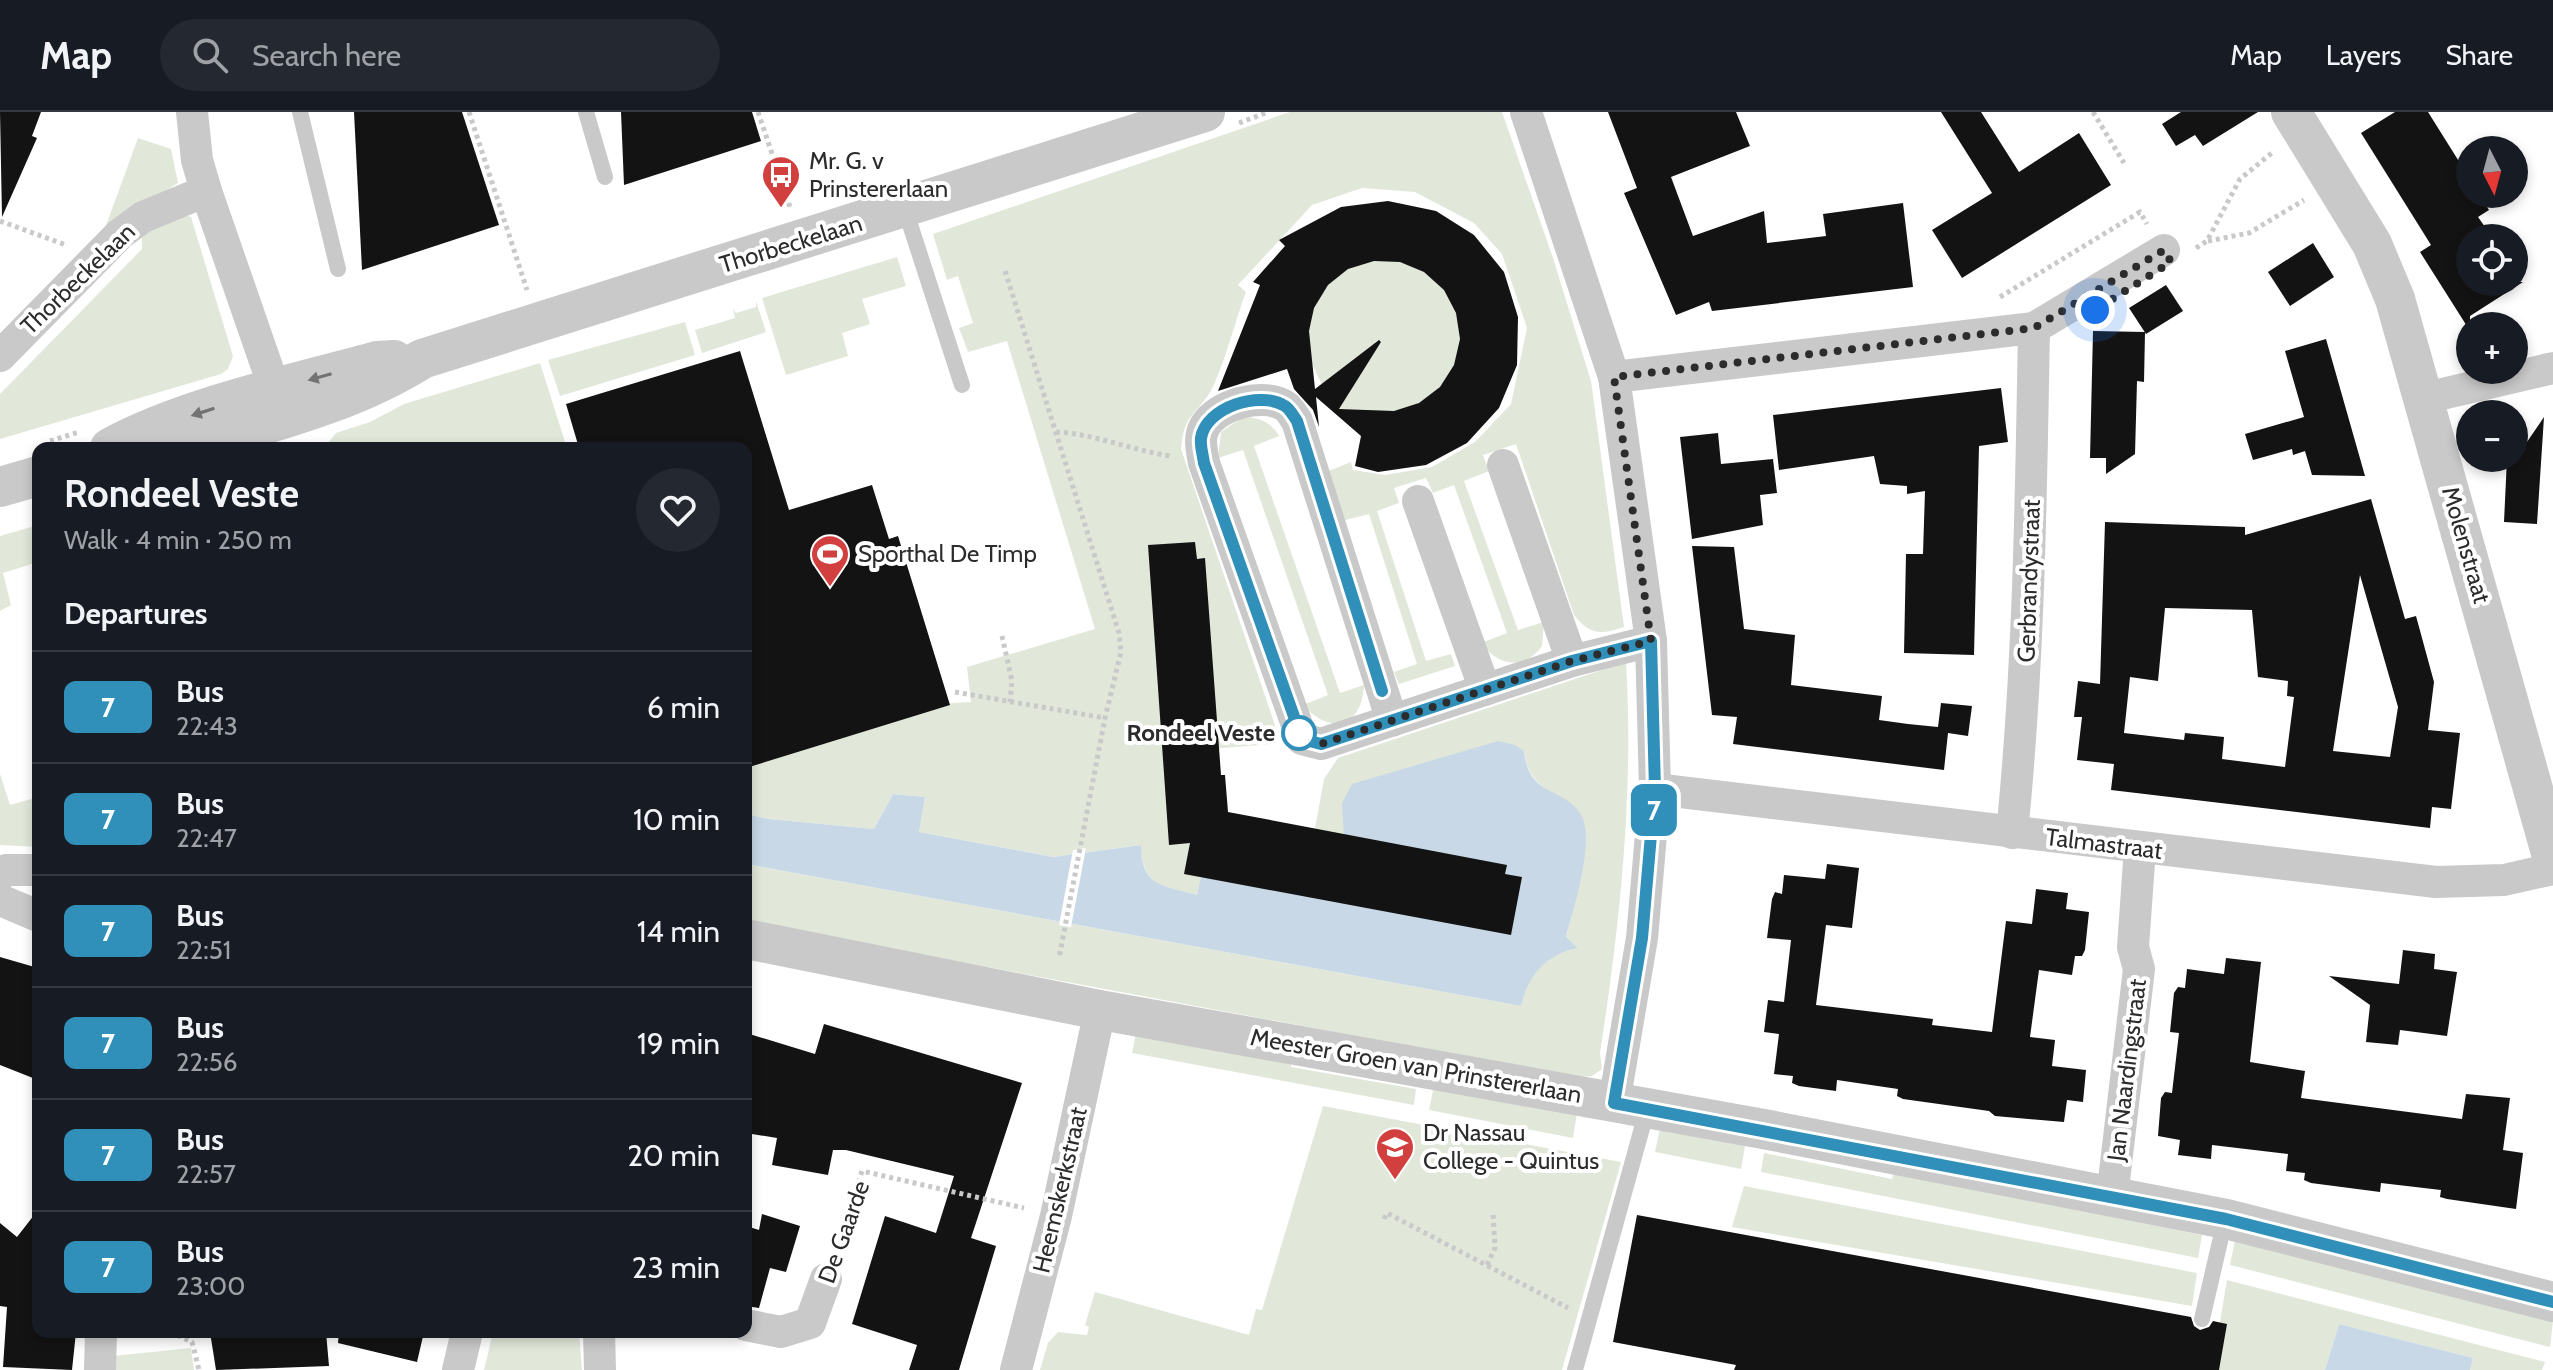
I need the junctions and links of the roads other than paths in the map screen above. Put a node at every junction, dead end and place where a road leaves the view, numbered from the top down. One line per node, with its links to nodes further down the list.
1 (192, 112): 8 (street)
2 (300, 112): 11 (lane)
3 (586, 112): 7 (lane)
4 (1205, 112): 9 (street, Thorbeckelaan)
5 (1526, 112): 15 (street)
6 (2291, 122): 17 (street, Molenstraat)
7 (605, 177)
8 (206, 191): 13 (street, Thorbeckelaan); 18 (street)
9 (905, 209): 16 (lane); 18 (street, Thorbeckelaan)
10 (2164, 250): 12 (street)
11 (338, 269)
12 (2034, 328): 15 (street); 30 (street, Gerbrandystraat)
13 (0, 356)
14 (2553, 368): 17 (street)
15 (1614, 377): 25 (street)
16 (962, 385)
17 (2425, 398): 32 (street, Molenstraat)
18 (283, 418): 19 (street, Thorbeckelaan, one-way to 19); 20 (street, Thorbeckelaan)
19 (121, 442)
20 (206, 442)
21 (1503, 465): 26 (street)
22 (32, 478): 23 (street)
23 (0, 487)
24 (1418, 501): 27 (street)
25 (1651, 641): 26 (street); 29 (street)
26 (1572, 661): 27 (street)
27 (1485, 690): 28 (street)
28 (1392, 721): 28 (street)
29 (1655, 789): 30 (street, Talmastraat); 40 (street)
30 (2012, 833): 31 (street, Talmastraat)
31 (2140, 848): 33 (street, Talmastraat); 41 (street, Jan Naardingstraat)
32 (2553, 860)
33 (2553, 869)
34 (32, 870): 35 (street)
35 (0, 875)
36 (0, 900): 37 (street)
37 (32, 913)
38 (752, 940): 39 (street, Meester Groen van Prinstererlaan)
39 (1100, 1010): 40 (street, Meester Groen van Prinstererlaan); 53 (street, Heemskerkstraat)
40 (1631, 1106): 41 (street, Meester Groen van Prinstererlaan); 54 (lane)
41 (2112, 1197): 42 (street, Meester Groen van Prinstererlaan)
42 (2226, 1219): 44 (street, Meester Groen van Prinstererlaan); 45 (lane)
43 (826, 1279): 46 (street, De Gaarde)
44 (2553, 1302)
45 (2202, 1319)
46 (752, 1326)
47 (101, 1338): 50 (street)
48 (466, 1338): 51 (street)
49 (599, 1338): 52 (street)
50 (100, 1370)
51 (458, 1370)
52 (600, 1370)
53 (1016, 1370)
54 (1575, 1370)

